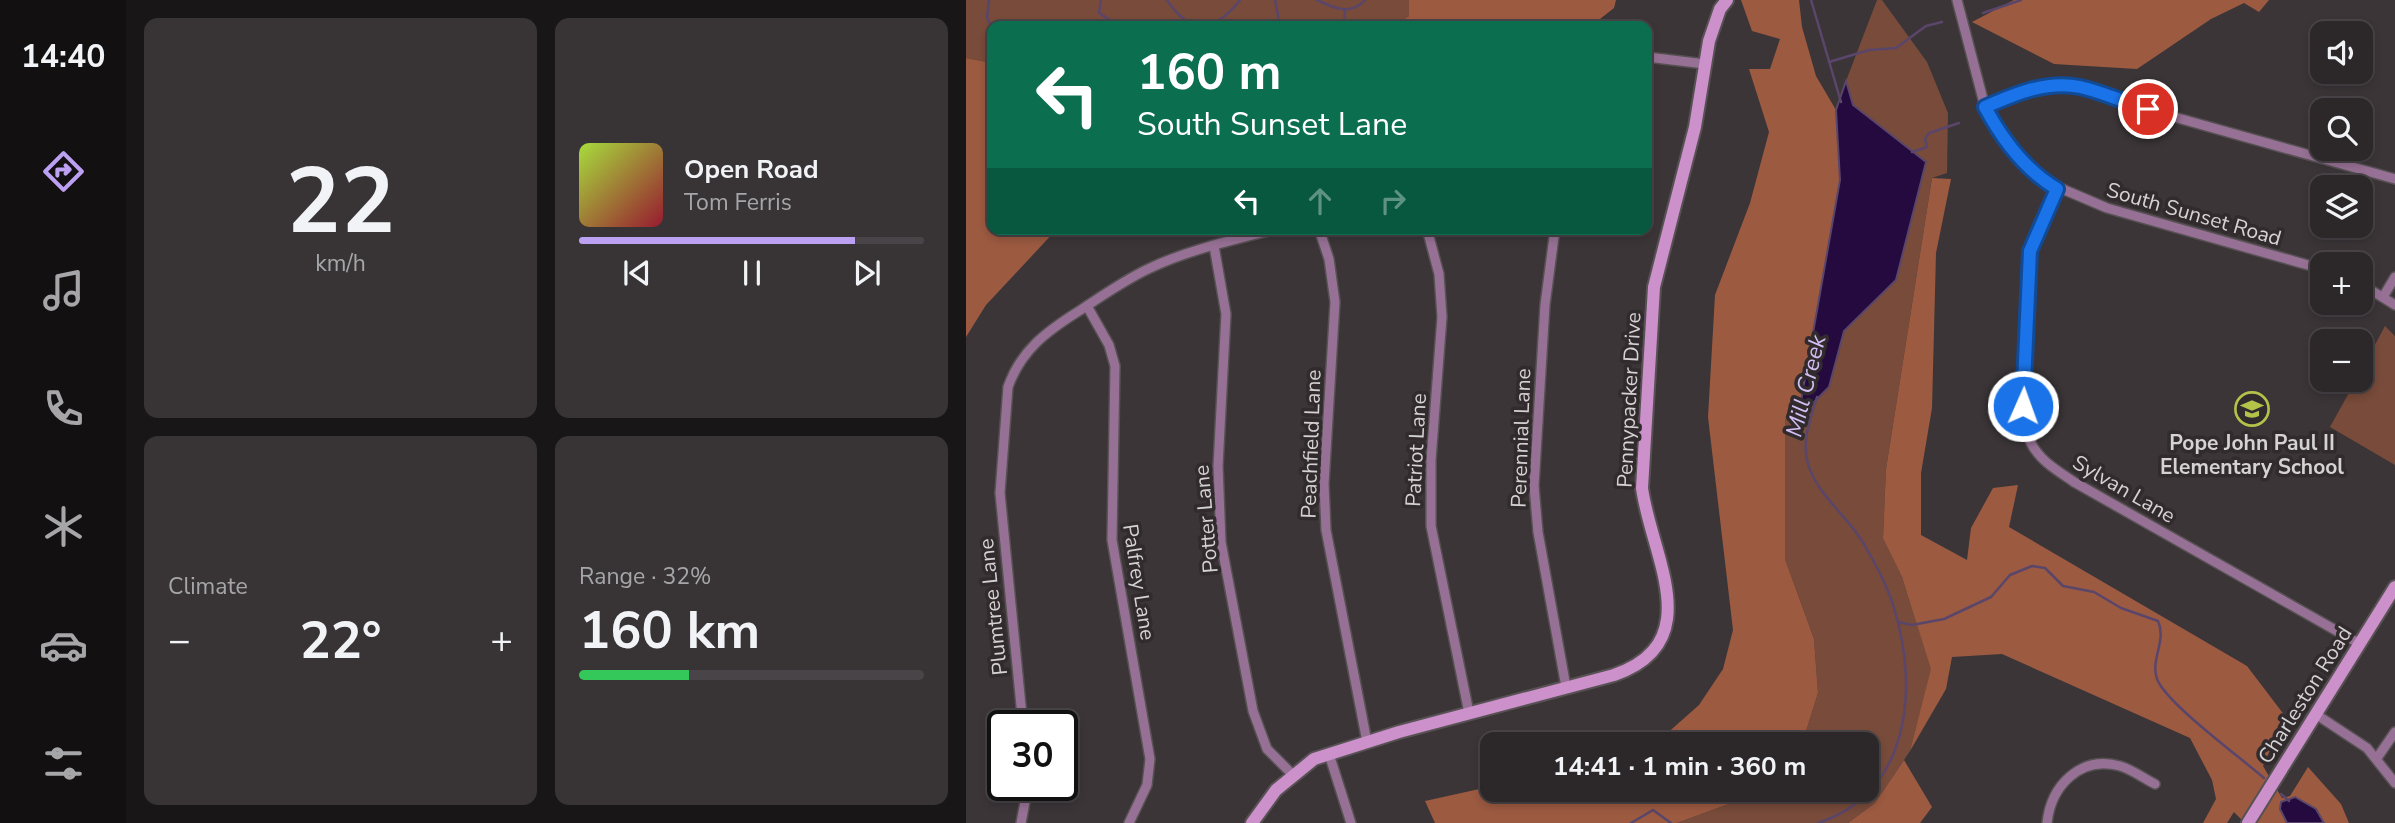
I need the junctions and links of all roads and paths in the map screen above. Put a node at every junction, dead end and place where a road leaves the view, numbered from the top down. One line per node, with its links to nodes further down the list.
1 (1727, 0): 4 (street, Pennypacker Drive)
2 (1957, 0): 5 (street, South Sunset Road)
3 (1652, 58): 4 (street)
4 (1704, 64): 21 (street, Pennypacker Drive)
5 (1985, 107): 6 (street); 7 (street, South Sunset Road)
6 (2395, 179)
7 (2057, 189): 13 (street, South Sunset Road); 20 (street, Sylvan Lane)
8 (1254, 235): 12 (street, Plumtree Lane)
9 (1321, 235): 26 (street, Peachfield Lane)
10 (1429, 235): 23 (street, Patriot Lane)
11 (1554, 235): 21 (street, Perennial Lane)
12 (1214, 246): 18 (street, Plumtree Lane); 29 (street, Potter Lane)
13 (2310, 266)
14 (2395, 277): 16 (street)
15 (2373, 291): 16 (street)
16 (2383, 297): 17 (street)
17 (2395, 305)
18 (1087, 306): 22 (street, Plumtree Lane); 34 (street, Palfrey Lane)
19 (2395, 587): 20 (street, Charleston Road)
20 (2360, 644): 24 (street, Charleston Road)
21 (1566, 687): 23 (street, Pennypacker Drive)
22 (1021, 710)
23 (1469, 713): 26 (street, Pennypacker Drive)
24 (2317, 715): 28 (street); 38 (street, Charleston Road)
25 (2395, 732): 28 (street)
26 (1367, 741): 27 (street, Pennypacker Drive)
27 (1329, 754): 29 (street, Pennypacker Drive); 36 (street)
28 (2377, 758): 30 (street)
29 (1293, 775): 35 (street, Pennypacker Drive)
30 (2395, 783)
31 (2155, 784): 37 (street)
32 (1025, 801): 33 (street)
33 (1021, 823)
34 (1129, 823)
35 (1252, 823)
36 (1351, 823)
37 (2047, 823)
38 (2248, 823)

